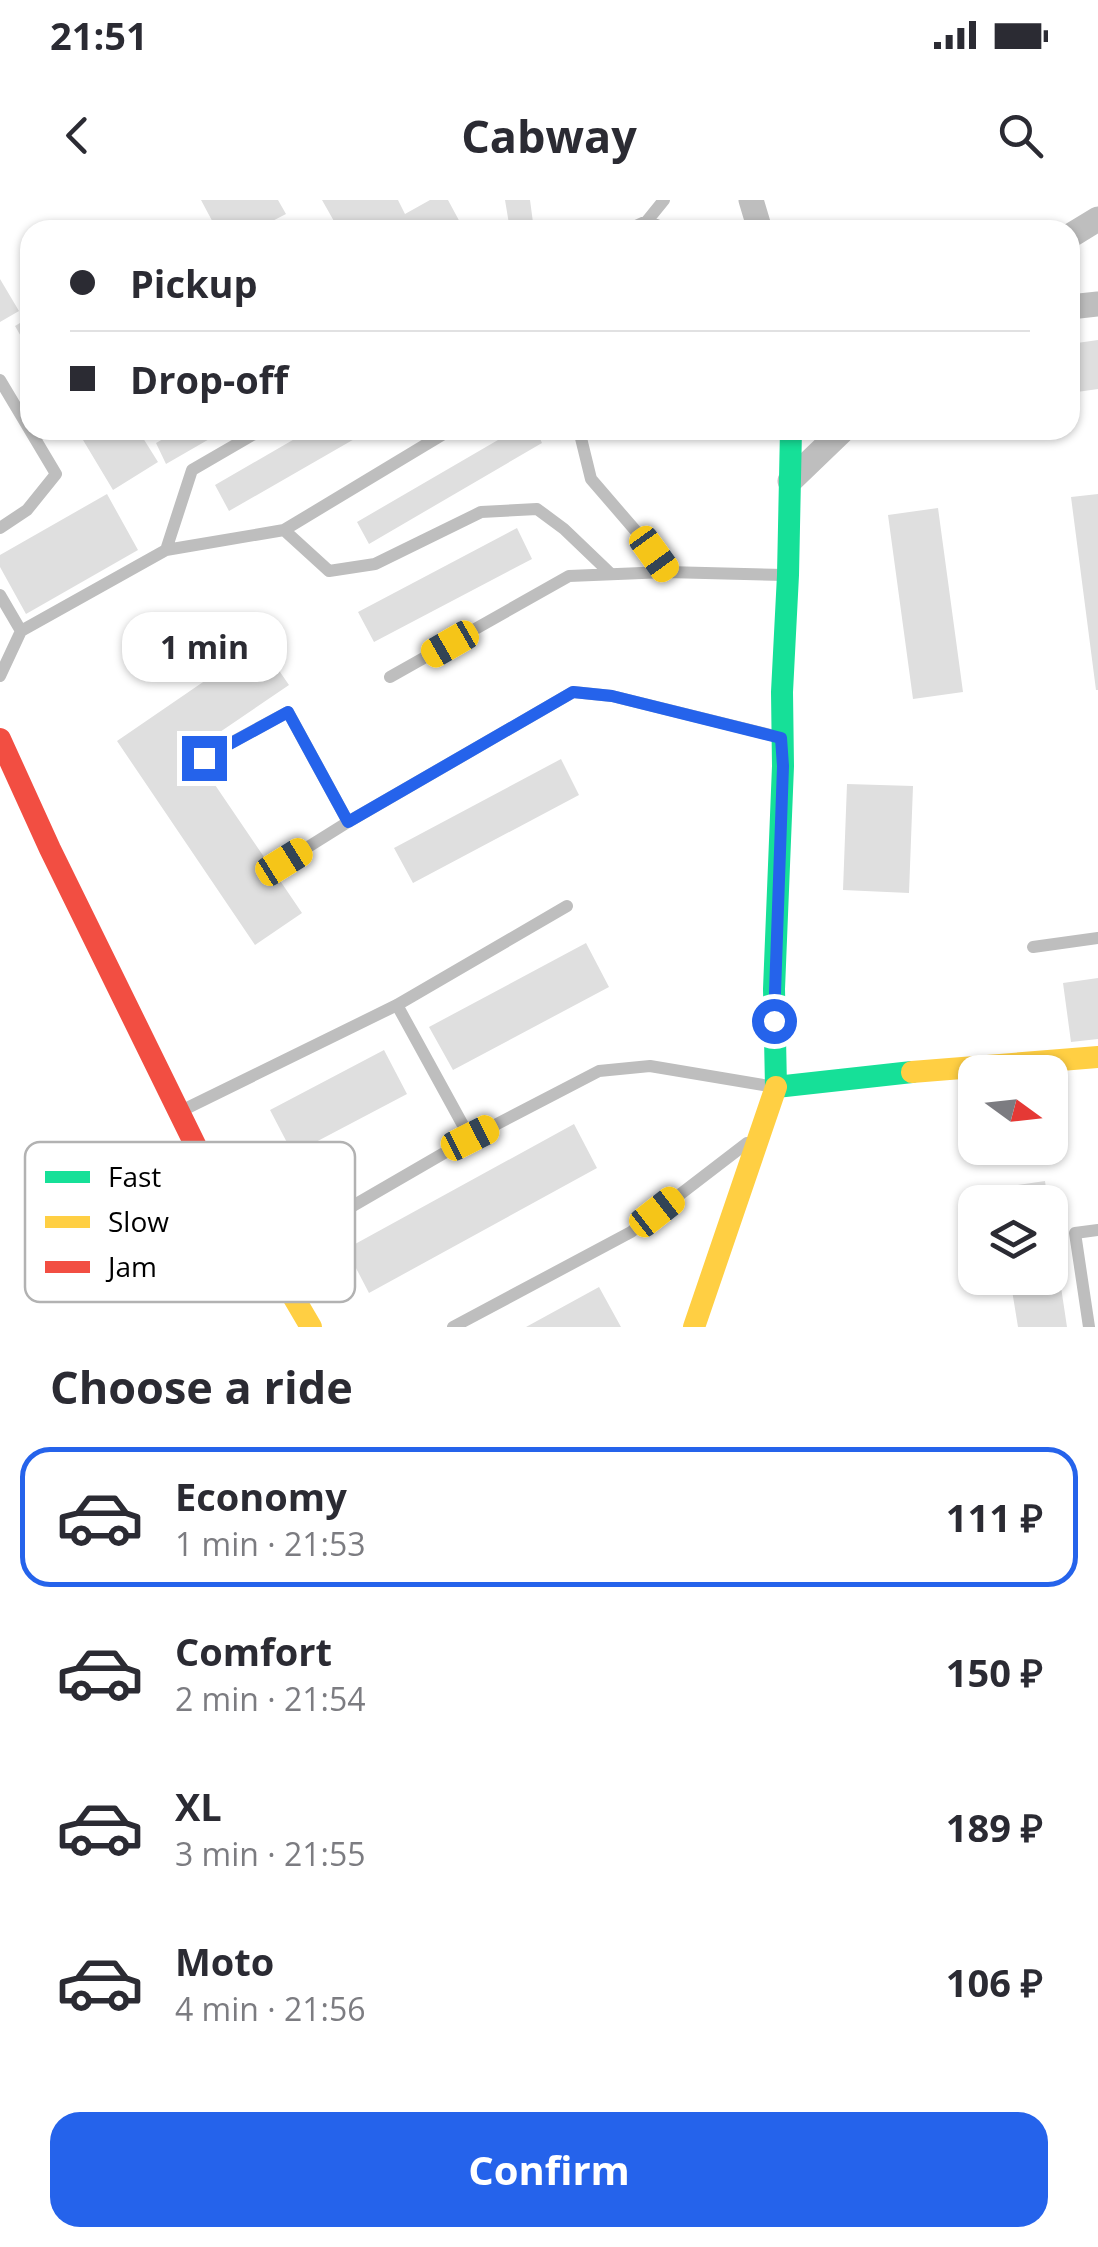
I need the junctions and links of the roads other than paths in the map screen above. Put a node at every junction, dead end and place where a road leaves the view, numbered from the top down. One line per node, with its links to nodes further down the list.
1 (664, 200): 2 (lane)
2 (647, 220)
3 (0, 380): 4 (lane)
4 (20, 414)
5 (36, 440): 12 (lane)
6 (244, 440): 14 (lane)
7 (433, 440): 13 (lane)
8 (581, 440): 15 (lane)
9 (791, 440): 11 (street)
10 (833, 440): 11 (street)
11 (790, 482): 17 (street)
12 (0, 528)
13 (284, 530): 14 (lane); 16 (lane)
14 (166, 550): 19 (lane)
15 (666, 572): 16 (lane); 17 (lane)
16 (611, 574): 21 (lane)
17 (788, 576): 22 (street)
18 (0, 595): 19 (lane)
19 (21, 630): 20 (lane)
20 (0, 676)
21 (390, 678)
22 (781, 738): 25 (lane); 32 (street)
23 (0, 739): 33 (street)
24 (204, 758): 25 (lane)
25 (348, 822): 26 (lane)
26 (284, 862)
27 (567, 906): 30 (lane)
28 (1098, 938): 29 (lane)
29 (1033, 946)
30 (397, 1004): 33 (lane); 35 (lane)
31 (1098, 1058): 32 (street)
32 (776, 1087): 34 (street); 35 (lane)
33 (180, 1112): 36 (street)
34 (760, 1132): 41 (lane); 42 (street)
35 (470, 1138): 37 (lane)
36 (194, 1142)
37 (355, 1205)
38 (1098, 1230): 43 (lane)
39 (297, 1302): 40 (street)
40 (312, 1327)
41 (453, 1327)
42 (694, 1327)
43 (1089, 1327)

